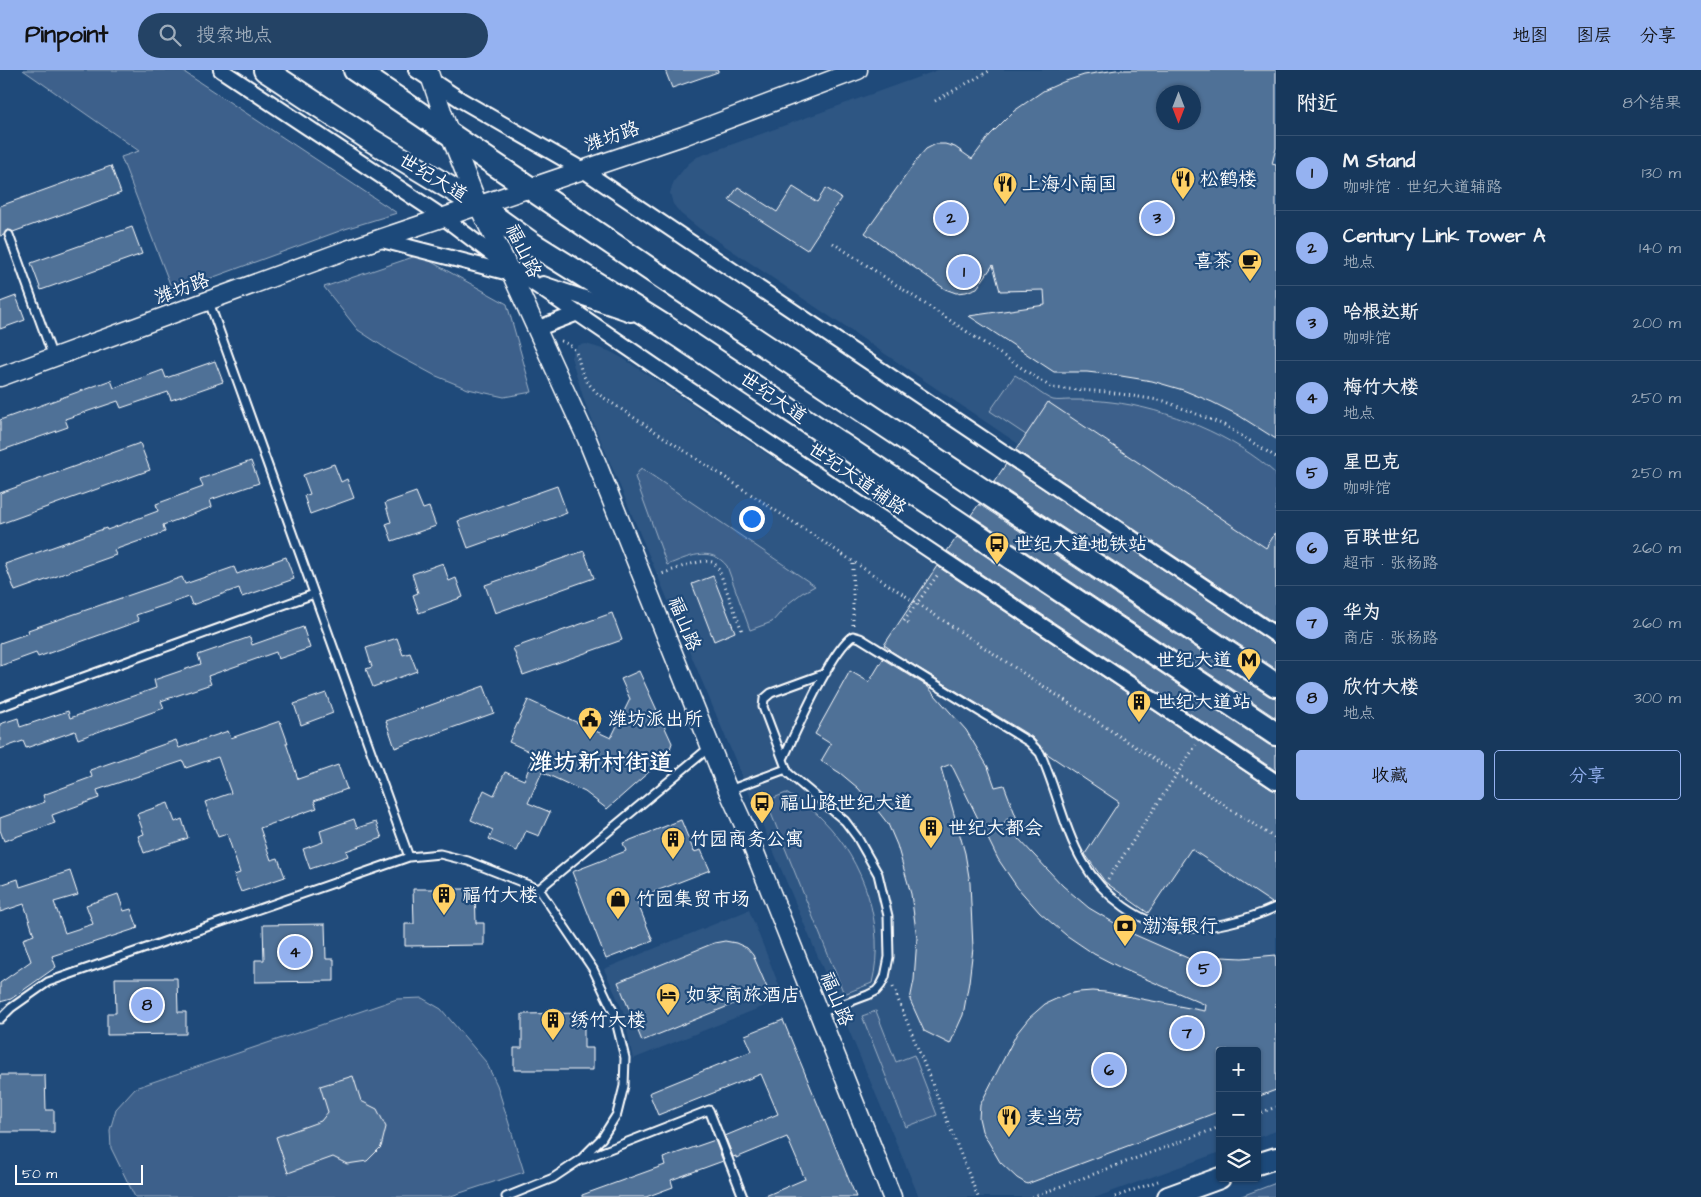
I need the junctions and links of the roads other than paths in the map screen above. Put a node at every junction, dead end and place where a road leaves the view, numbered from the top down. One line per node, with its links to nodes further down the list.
1 (221, 70): 11 (street, 世纪大道辅路)
2 (265, 70): 10 (main road, 世纪大道)
3 (355, 70): 7 (main road, 世纪大道)
4 (416, 70): 6 (street)
5 (858, 70): 8 (street, 潍坊路)
6 (430, 75): 7 (street, 福山路); 8 (street)
7 (448, 132): 9 (main road, 世纪大道); 10 (street, 福山路)
8 (583, 170): 9 (street, 潍坊路); 22 (street)
9 (530, 188): 10 (street, 潍坊路); 24 (main road, 世纪大道)
10 (478, 205): 11 (street, 潍坊路); 14 (street, 福山路); 17 (main road, 世纪大道)
11 (443, 217): 13 (street, 潍坊路); 14 (street, 世纪大道辅路)
12 (9, 235): 19 (lane)
13 (378, 239): 14 (street); 15 (street, 潍坊路)
14 (514, 272): 16 (street, 世纪大道辅路); 17 (street); 18 (street, 福山路)
15 (209, 302): 19 (street, 潍坊路); 21 (lane)
16 (578, 313): 18 (street); 30 (street, 世纪大道辅路)
17 (664, 326): 26 (main road, 世纪大道)
18 (536, 329): 27 (street, 福山路)
19 (54, 358): 20 (street, 潍坊路)
20 (0, 377)
21 (314, 594): 25 (lane); 32 (lane)
22 (1276, 635)
23 (826, 673): 28 (lane); 28 (lane); 34 (lane)
24 (1276, 685)
25 (0, 707)
26 (1276, 734)
27 (711, 747): 31 (street, 福山路); 33 (lane)
28 (783, 759): 29 (lane)
29 (786, 769): 31 (lane); 35 (lane)
30 (1276, 782)
31 (728, 790): 35 (street, 福山路)
32 (409, 858): 33 (lane); 36 (lane)
33 (539, 889): 38 (lane)
34 (1276, 907)
35 (818, 1013): 43 (street, 福山路)
36 (0, 1019)
37 (1276, 1158): 39 (main road)
38 (580, 1160): 41 (lane); 42 (lane)
39 (1261, 1163)
40 (1216, 1179): 44 (main road)
41 (506, 1197)
42 (743, 1197)
43 (892, 1197)
44 (1168, 1197)

